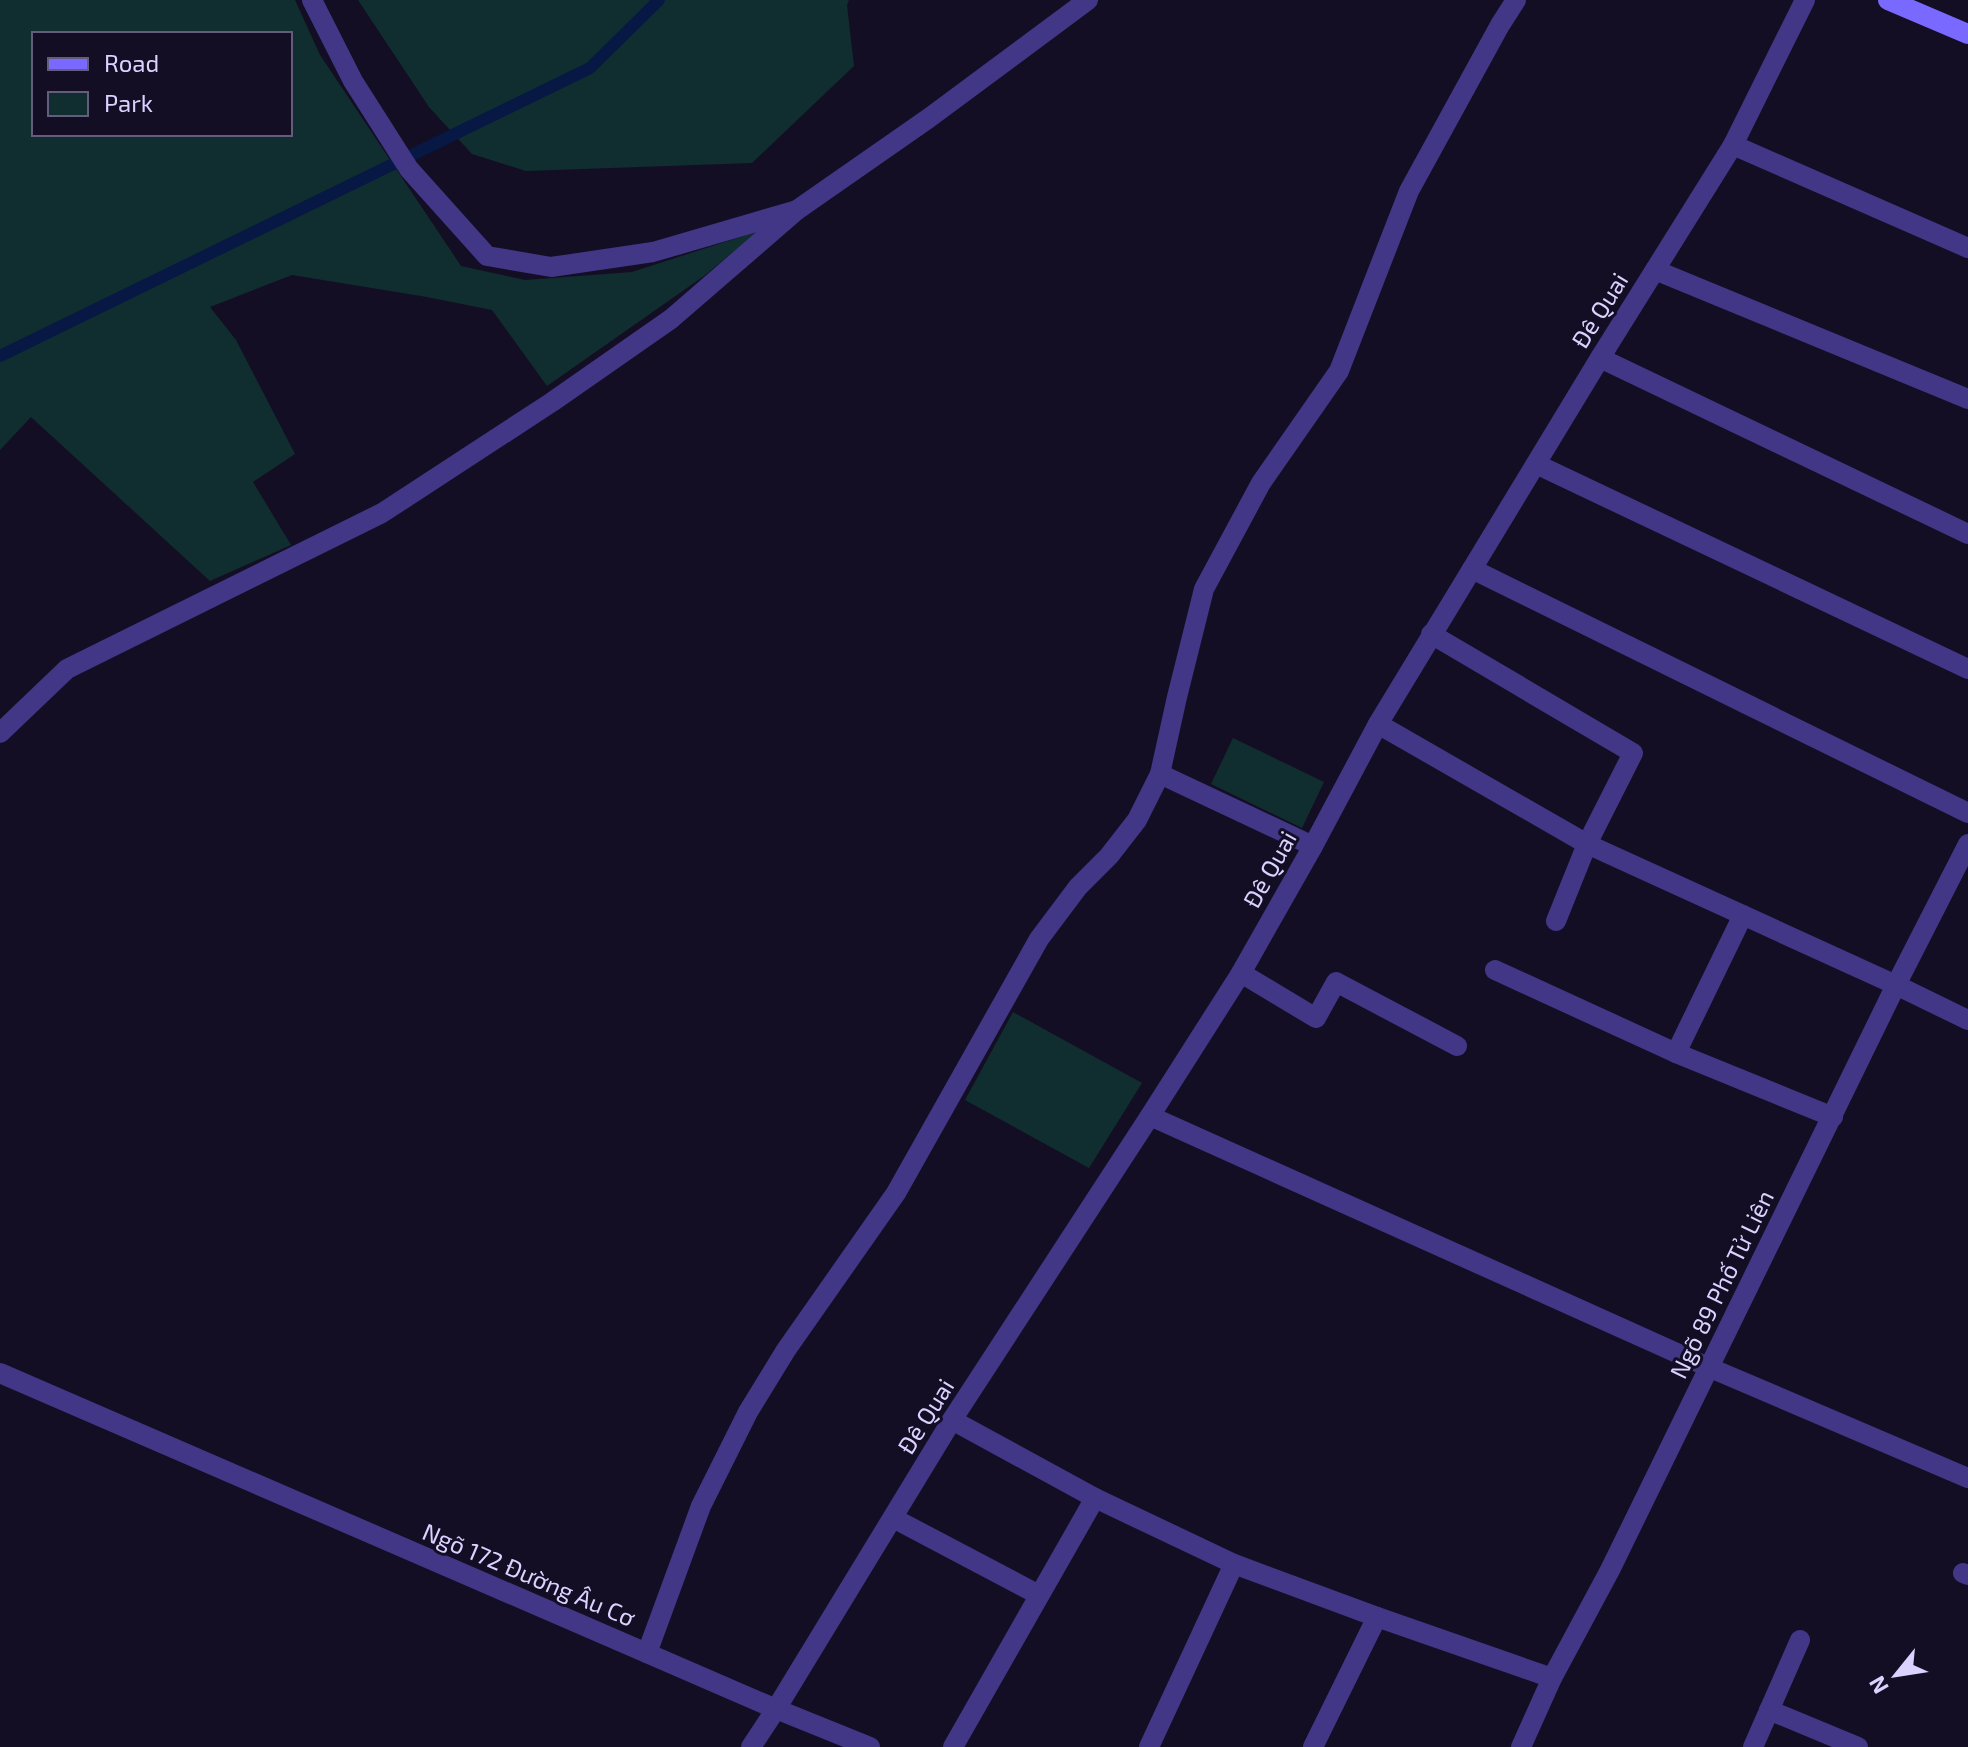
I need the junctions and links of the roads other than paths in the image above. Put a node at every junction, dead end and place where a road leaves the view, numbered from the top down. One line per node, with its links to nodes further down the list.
1 (312, 0): 8 (street)
2 (1088, 0): 8 (street)
3 (1516, 0): 20 (street)
4 (1805, 0): 7 (street, Đê Quai)
5 (1888, 0): 6 (street)
6 (1968, 34)
7 (1733, 145): 9 (street); 10 (street, Đê Quai)
8 (797, 210): 19 (street)
9 (1968, 248)
10 (1655, 270): 11 (street, Đê Quai); 12 (street)
11 (1600, 358): 13 (street, Đê Quai); 14 (street)
12 (1968, 399)
13 (1536, 464): 15 (street, Đê Quai); 17 (street)
14 (1968, 534)
15 (1472, 569): 16 (street, Đê Quai); 21 (street)
16 (1431, 634): 18 (street, Đê Quai); 22 (street)
17 (1968, 669)
18 (1378, 724): 22 (street); 24 (street, Đê Quai)
19 (0, 733)
20 (1160, 774): 24 (street); 45 (street)
21 (1968, 813)
22 (1587, 844): 25 (street); 26 (street)
23 (1968, 844): 29 (street, Ngõ 89 Phố Tử Liên)
24 (1313, 846): 28 (street, Đê Quai)
25 (1743, 915): 29 (street); 32 (street)
26 (1556, 921)
27 (1495, 970): 32 (street)
28 (1241, 973): 31 (street); 33 (street, Đê Quai)
29 (1896, 985): 30 (street); 34 (street, Ngõ 89 Phố Tử Liên)
30 (1968, 1020)
31 (1457, 1046)
32 (1676, 1053): 34 (street)
33 (1150, 1116): 35 (street); 37 (street, Đê Quai)
34 (1833, 1117): 35 (street, Ngõ 89 Phố Tử Liên)
35 (1708, 1367): 38 (street); 46 (street, Ngõ 89 Phố Tử Liên)
36 (0, 1373): 45 (street, Ngõ 172 Đường Âu Cơ)
37 (952, 1420): 39 (street); 40 (street, Đê Quai)
38 (1968, 1478)
39 (1095, 1498): 41 (street); 42 (street)
40 (893, 1518): 42 (street); 47 (street, Đê Quai)
41 (1234, 1564): 43 (street); 52 (street)
42 (1039, 1595): 51 (street)
43 (1377, 1617): 46 (street); 53 (street)
44 (1800, 1640): 48 (street)
45 (647, 1653): 47 (street, Ngõ 172 Đường Âu Cơ)
46 (1552, 1678): 54 (street, Ngõ 89 Phố Tử Liên)
47 (776, 1709): 49 (street, Đê Quai); 50 (street, Ngõ 172 Đường Âu Cơ)
48 (1769, 1710): 55 (street); 56 (street)
49 (751, 1747)
50 (870, 1747)
51 (953, 1747)
52 (1149, 1747)
53 (1313, 1747)
54 (1521, 1747)
55 (1753, 1747)
56 (1858, 1747)

